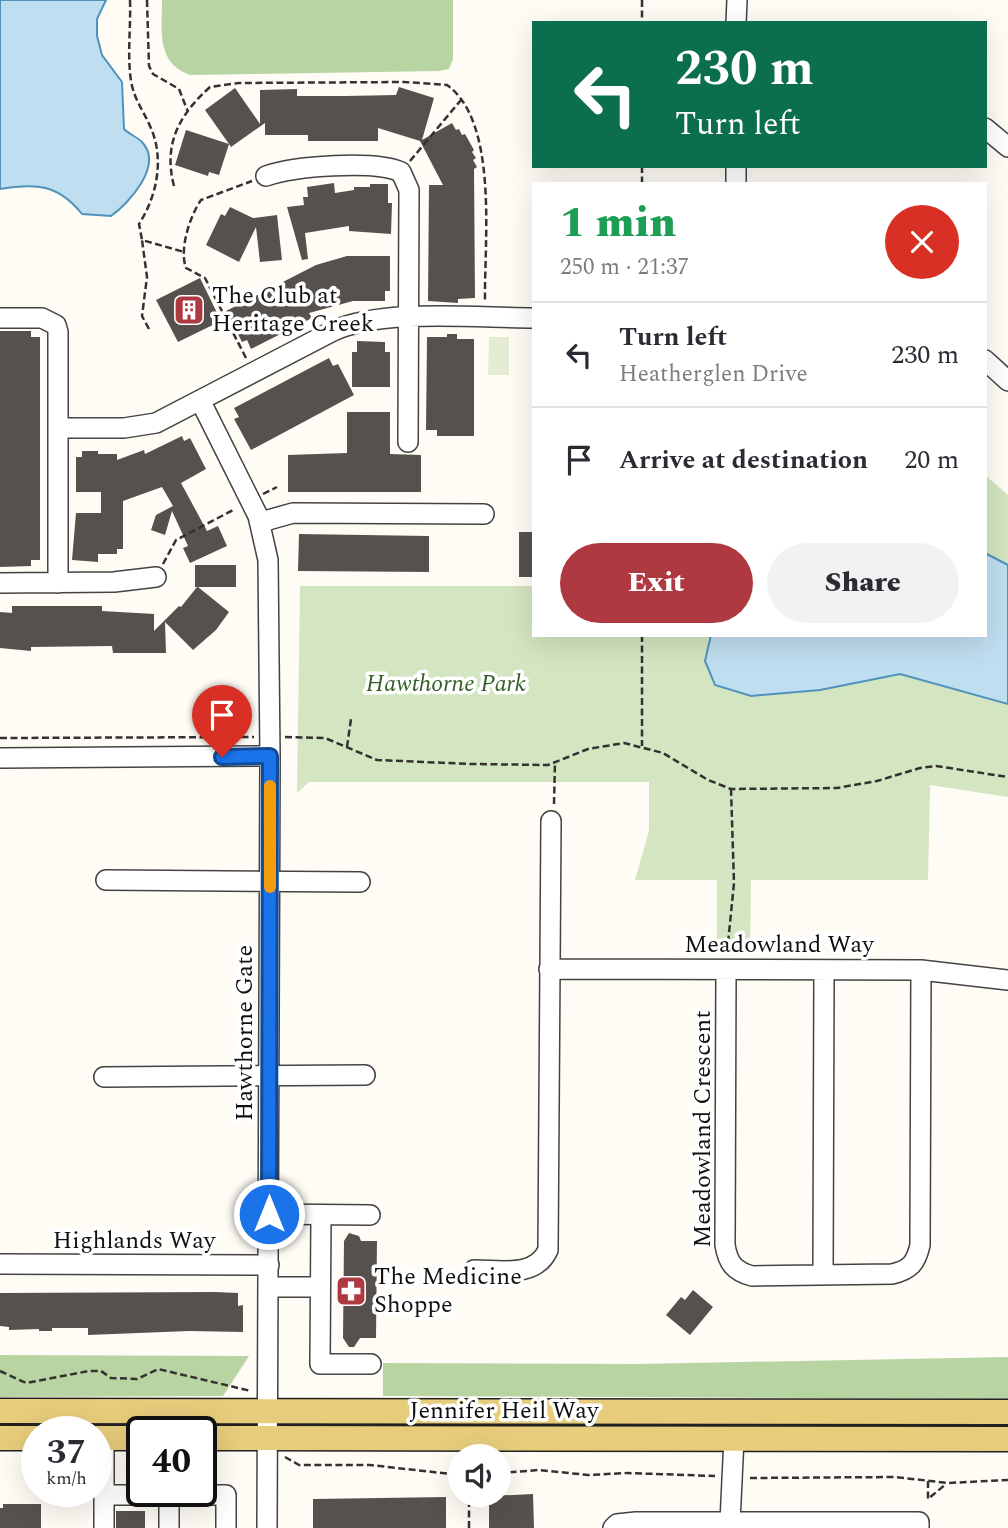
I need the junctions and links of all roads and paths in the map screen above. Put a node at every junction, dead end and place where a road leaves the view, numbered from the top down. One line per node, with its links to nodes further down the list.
1 (130, 0): 14 (path)
2 (147, 0): 8 (path)
3 (642, 0): 5 (path)
4 (737, 0): 6 (street)
5 (642, 21)
6 (736, 21)
7 (461, 100): 8 (path); 11 (path); 18 (path)
8 (188, 112): 13 (path)
9 (987, 130): 10 (street)
10 (1008, 147)
11 (401, 172): 12 (street); 17 (street)
12 (266, 176): 15 (path)
13 (174, 186)
14 (142, 240): 15 (path); 20 (path)
15 (184, 252): 22 (path)
16 (0, 318): 25 (street)
17 (408, 318): 18 (street); 22 (street); 26 (street)
18 (485, 318): 19 (street)
19 (532, 318)
20 (149, 329)
21 (987, 362): 23 (street)
22 (254, 374): 24 (street)
23 (1008, 381)
24 (201, 401): 25 (street); 28 (street, Hawthorne Gate)
25 (59, 428): 33 (street)
26 (408, 442)
27 (277, 487): 28 (path)
28 (251, 501): 30 (street, Hawthorne Gate); 31 (path)
29 (484, 514): 30 (street)
30 (261, 522): 41 (street, Hawthorne Gate)
31 (156, 577): 33 (street)
32 (0, 583): 33 (street)
33 (58, 583)
34 (642, 637): 39 (path)
35 (351, 719): 40 (path)
36 (254, 737): 38 (path)
37 (294, 737): 40 (path)
38 (0, 738)
39 (642, 746): 43 (path); 45 (path)
40 (347, 747): 43 (path)
41 (270, 756): 42 (street); 48 (street, Hawthorne Gate)
42 (0, 758)
43 (555, 762): 46 (path)
44 (1008, 777): 45 (path)
45 (730, 789): 51 (path)
46 (551, 821): 50 (street)
47 (106, 880): 48 (street)
48 (270, 881): 49 (street); 56 (street, Hawthorne Gate)
49 (360, 881)
50 (550, 969): 51 (street, Meadowland Way); 63 (street)
51 (726, 970): 52 (street, Meadowland Way); 64 (street, Meadowland Crescent)
52 (824, 970): 53 (street, Meadowland Way); 64 (street)
53 (921, 970): 54 (street, Meadowland Way); 64 (street, Meadowland Crescent)
54 (1007, 975)
55 (365, 1075): 56 (street)
56 (270, 1076): 57 (street); 58 (street, Hawthorne Gate)
57 (104, 1077)
58 (269, 1214): 59 (street); 62 (street, Hawthorne Gate)
59 (321, 1215): 60 (street); 66 (street)
60 (370, 1215)
61 (0, 1264): 62 (street, Highlands Way)
62 (269, 1265): 65 (street, Hawthorne Gate)
63 (474, 1270)
64 (823, 1275)
65 (269, 1287): 66 (street); 71 (street, Hawthorne Gate)
66 (320, 1287): 67 (street)
67 (371, 1364)
68 (0, 1371): 69 (path)
69 (251, 1391)
70 (0, 1411): 71 (main road, Jennifer Heil Way)
71 (269, 1412): 72 (main road, Jennifer Heil Way); 76 (street, Hawthorne Gate)
72 (1008, 1412)
73 (0, 1438): 74 (main road)
74 (21, 1438)
75 (217, 1438): 76 (main road, Jennifer Heil Way)
76 (269, 1438): 77 (main road, Jennifer Heil Way); 94 (street, Hawthorne Gate)
77 (734, 1438): 78 (main road, Jennifer Heil Way); 82 (street)
78 (1008, 1439)
79 (286, 1457): 81 (path)
80 (511, 1472): 82 (path)
81 (448, 1474)
82 (733, 1477): 84 (path); 90 (street)
83 (1008, 1480): 85 (path)
84 (928, 1481): 85 (path); 85 (path)
85 (948, 1483)
86 (217, 1495): 93 (street)
87 (104, 1507): 91 (street)
88 (169, 1507): 92 (street)
89 (469, 1507): 95 (path)
90 (730, 1522): 96 (street); 97 (street)
91 (104, 1528)
92 (169, 1528)
93 (226, 1528)
94 (267, 1528)
95 (469, 1528)
96 (613, 1528)
97 (919, 1528)

